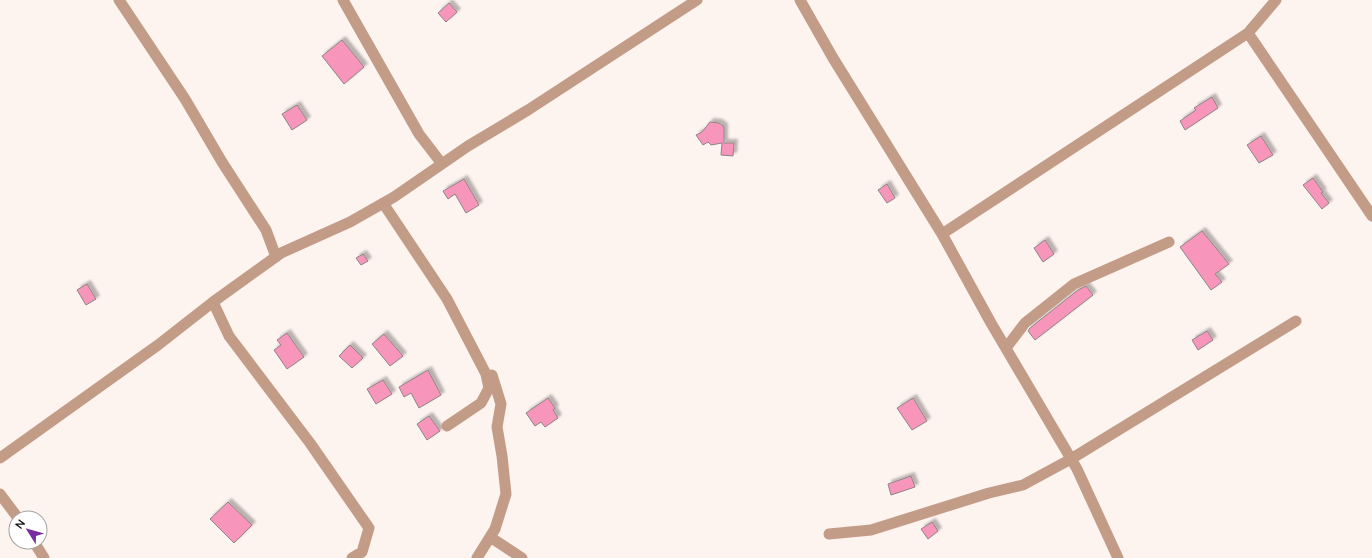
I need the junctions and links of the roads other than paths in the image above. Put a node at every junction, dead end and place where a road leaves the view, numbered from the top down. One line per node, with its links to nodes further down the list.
1 (119, 0): 12 (street)
2 (343, 0): 7 (street)
3 (697, 0): 7 (street)
4 (800, 0): 10 (street)
5 (1276, 0): 6 (street)
6 (1248, 33): 9 (street); 10 (street)
7 (442, 164): 8 (street)
8 (383, 203): 12 (street); 16 (street)
9 (1372, 216)
10 (942, 234): 15 (street)
11 (1169, 242): 15 (street)
12 (276, 257): 13 (street)
13 (212, 302): 18 (street); 24 (street)
14 (1296, 321): 19 (street)
15 (1006, 348): 19 (street)
16 (480, 362): 17 (street); 23 (street)
17 (447, 426)
18 (0, 458)
19 (1071, 459): 22 (street); 27 (street)
20 (0, 494): 21 (street)
21 (12, 510)
22 (829, 534)
23 (490, 537): 25 (street); 26 (street)
24 (352, 558)
25 (477, 558)
26 (522, 558)
27 (1118, 558)

